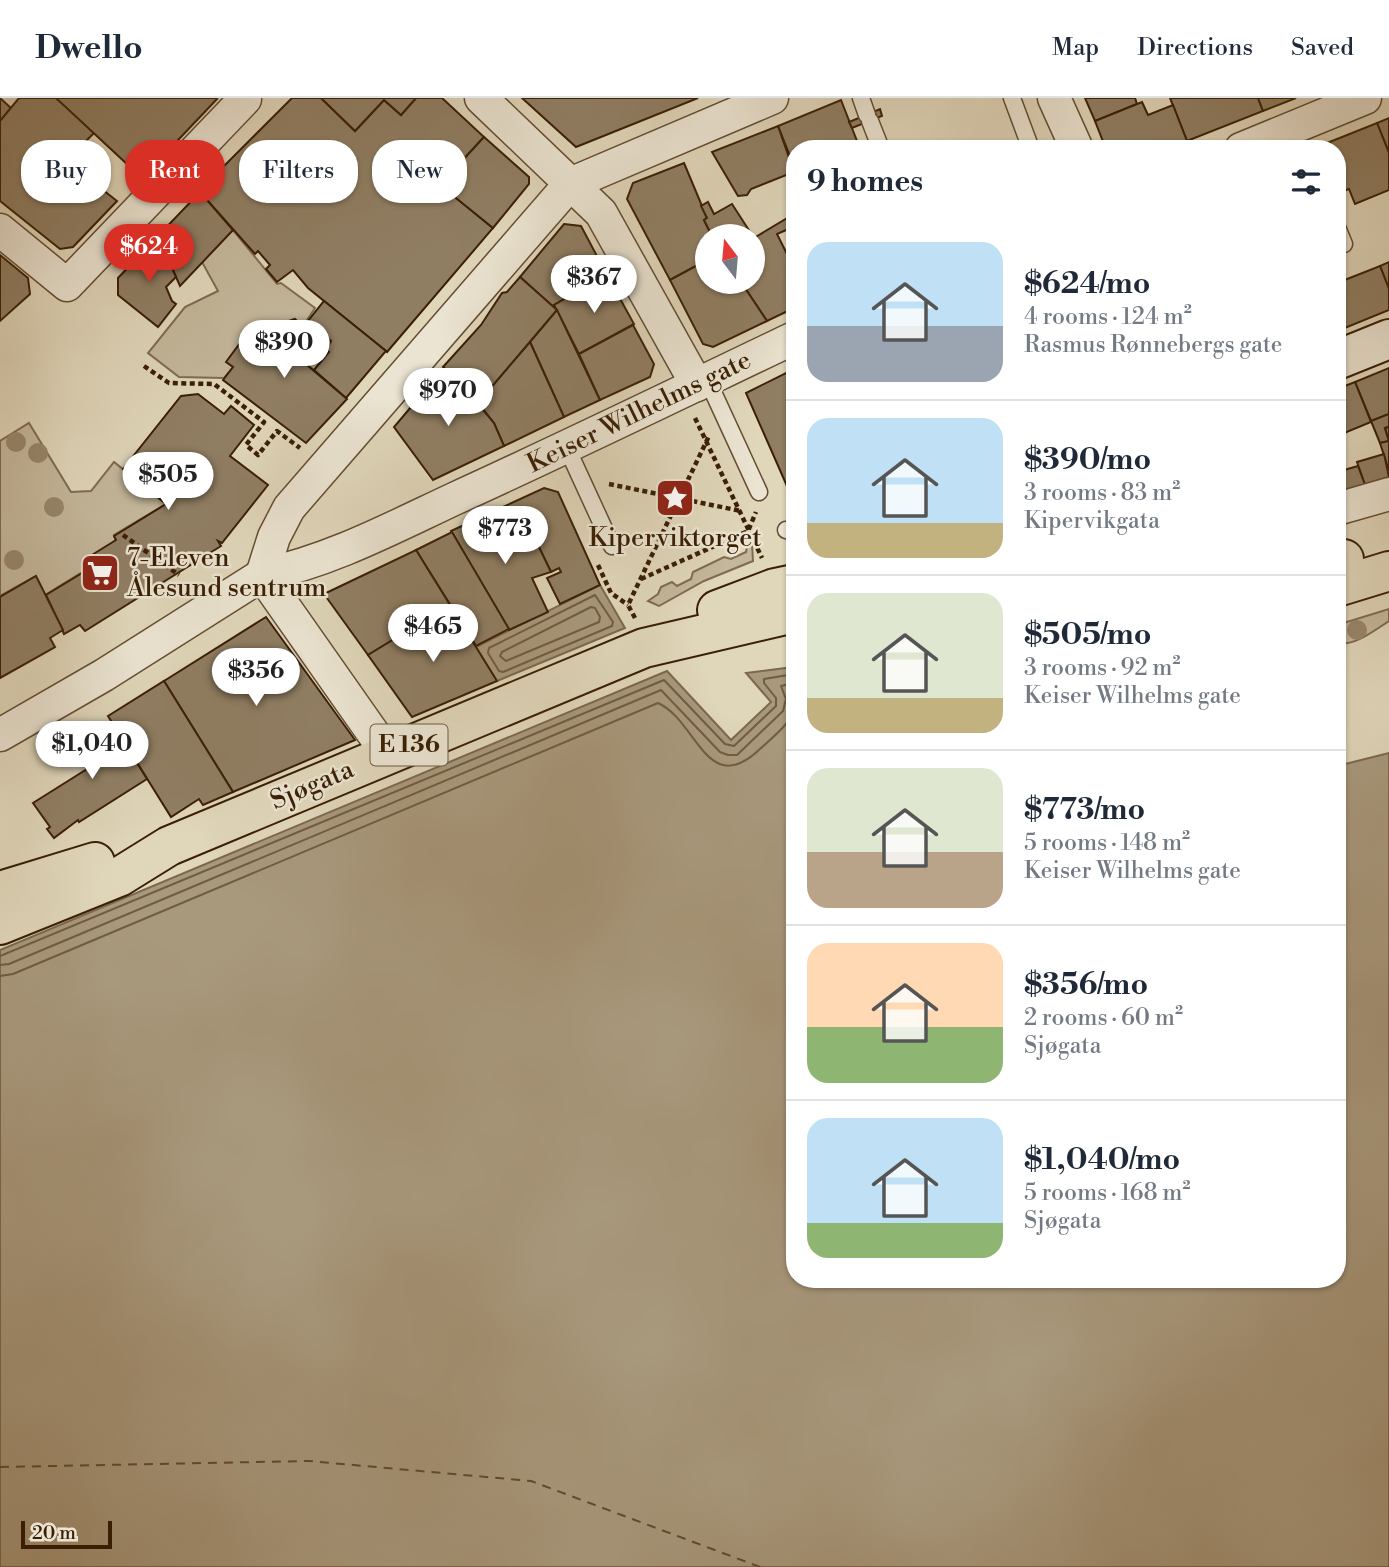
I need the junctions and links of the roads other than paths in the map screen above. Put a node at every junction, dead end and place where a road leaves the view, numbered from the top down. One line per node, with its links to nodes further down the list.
1 (481, 98): 12 (street)
2 (772, 98): 12 (street)
3 (861, 98): 8 (lane)
4 (1012, 98): 9 (lane)
5 (1054, 98): 10 (street)
6 (1365, 98): 11 (street)
7 (246, 99): 13 (street)
8 (878, 140)
9 (1028, 140)
10 (1073, 140)
11 (1263, 140)
12 (570, 184): 17 (street); 27 (street)
13 (0, 230)
14 (1389, 339): 16 (main road)
15 (786, 342): 17 (street, Keiser Wilhelms gate)
16 (1346, 356)
17 (696, 385): 18 (street, Keiser Wilhelms gate); 19 (lane)
18 (567, 447): 22 (lane); 27 (street, Keiser Wilhelms gate)
19 (759, 492)
20 (1389, 494): 21 (street)
21 (1346, 506)
22 (612, 546)
23 (1389, 546): 24 (highway)
24 (1346, 563)
25 (1346, 567): 26 (highway)
26 (1389, 571)
27 (262, 575): 29 (street, Keiser Wilhelms gate); 30 (street)
28 (786, 596): 30 (highway, Sjøgata / E 136)
29 (0, 735)
30 (385, 755): 31 (highway, Sjøgata / E 136)
31 (169, 846): 32 (highway, Sjøgata / E 136); 33 (highway, Sjøgata / E 136)
32 (0, 891)
33 (0, 925)

